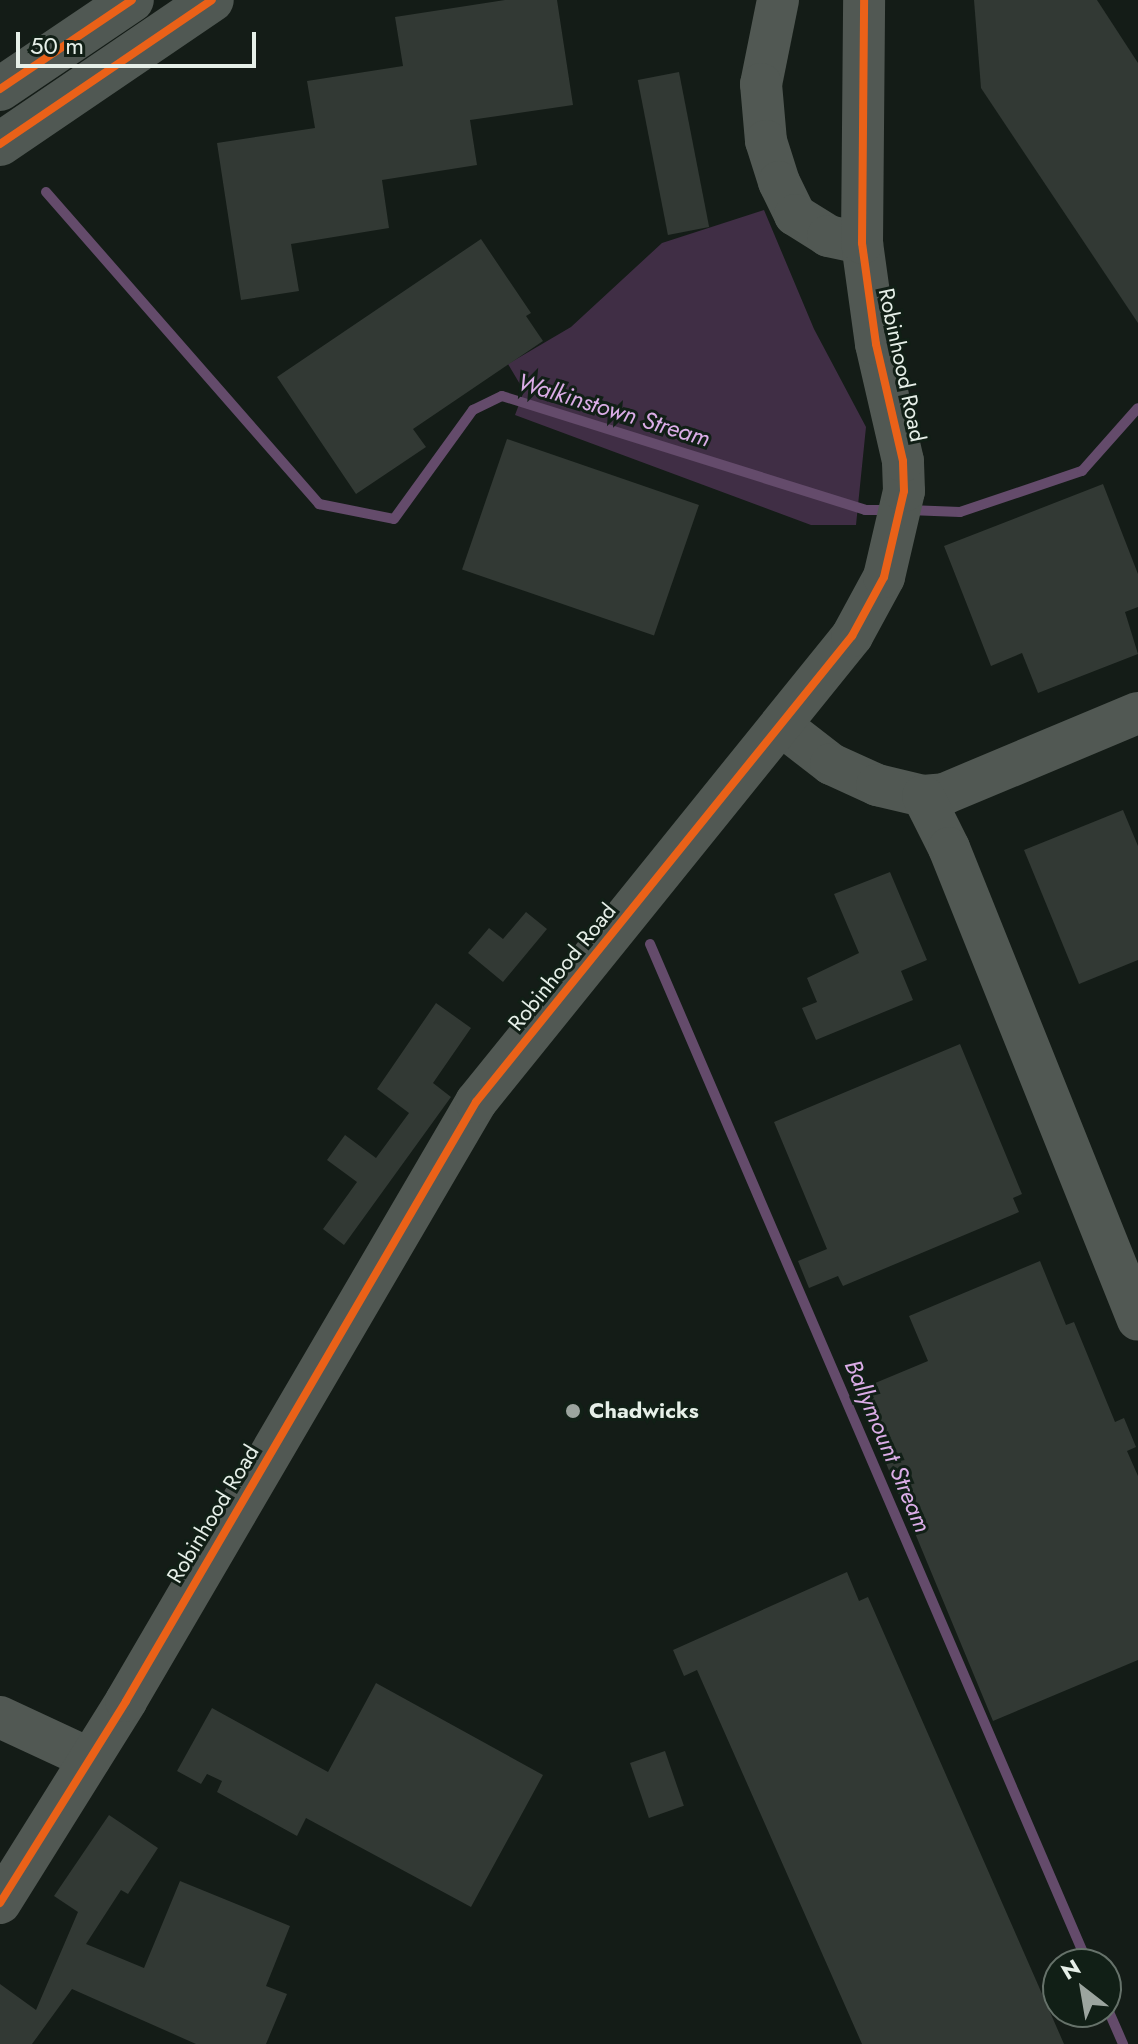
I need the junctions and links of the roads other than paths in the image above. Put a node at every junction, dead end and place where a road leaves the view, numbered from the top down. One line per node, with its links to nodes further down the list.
1 (132, 0): 5 (main road)
2 (212, 0): 6 (main road)
3 (778, 0): 7 (street)
4 (864, 0): 7 (street, Robinhood Road)
5 (0, 89)
6 (0, 144)
7 (862, 243): 9 (street, Robinhood Road)
8 (1138, 713): 10 (street)
9 (782, 726): 10 (street); 13 (street, Robinhood Road)
10 (923, 796): 11 (street)
11 (1138, 1320)
12 (0, 1717): 13 (street)
13 (90, 1759): 14 (street, Robinhood Road)
14 (0, 1903)

